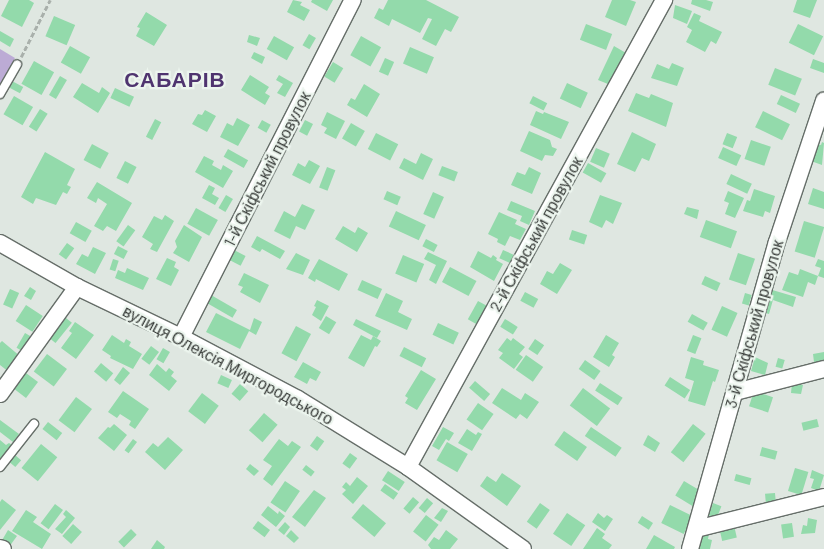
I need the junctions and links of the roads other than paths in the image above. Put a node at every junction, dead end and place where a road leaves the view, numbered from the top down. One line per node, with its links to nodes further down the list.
1 (353, 0): 8 (street, 1-й Скіфський провулок)
2 (664, 0): 14 (street, 2-й Скіфський провулок)
3 (17, 65): 4 (lane)
4 (0, 94)
5 (824, 101): 10 (street, 3-й Скіфський провулок)
6 (0, 243): 7 (street, вулиця Олексія Миргородського)
7 (77, 287): 8 (street, вулиця Олексія Миргородського); 11 (street)
8 (181, 337): 14 (street, вулиця Олексія Миргородського)
9 (824, 369): 10 (street)
10 (735, 392): 16 (street, 3-й Скіфський провулок)
11 (0, 394)
12 (34, 424): 13 (lane)
13 (0, 466)
14 (408, 467): 17 (street, вулиця Олексія Миргородського)
15 (824, 497): 16 (street)
16 (696, 529): 18 (street, 3-й Скіфський провулок)
17 (523, 549)
18 (690, 549)

